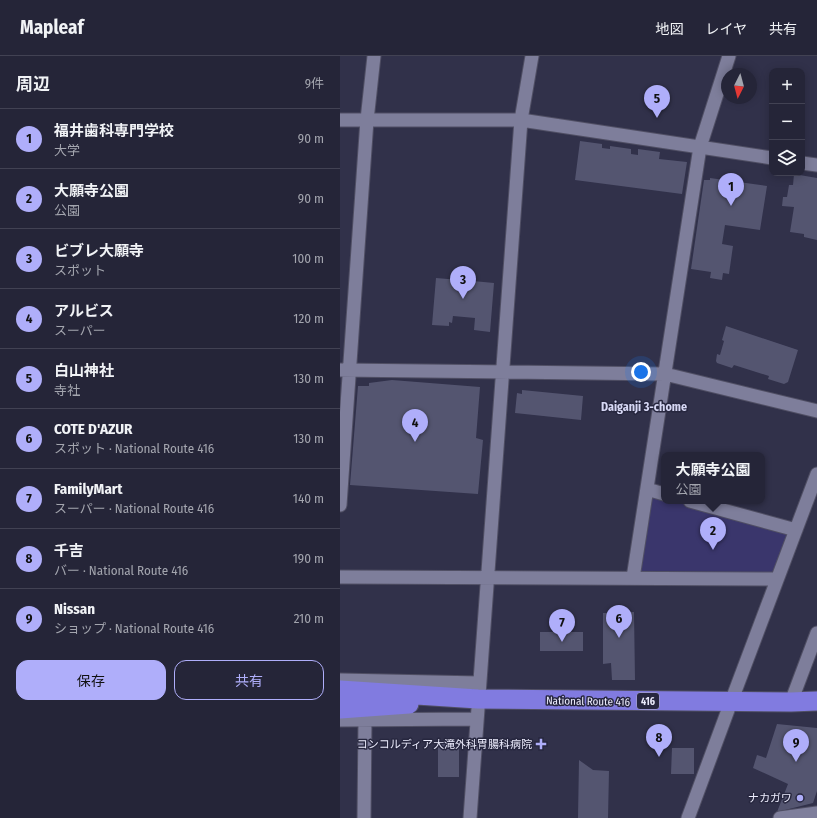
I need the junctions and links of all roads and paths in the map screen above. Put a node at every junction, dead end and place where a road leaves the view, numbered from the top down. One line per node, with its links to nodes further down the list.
1 (374, 56): 5 (street)
2 (532, 56): 6 (street)
3 (730, 56): 7 (street)
4 (340, 120): 5 (street)
5 (367, 120): 6 (street); 11 (street)
6 (521, 120): 7 (street); 12 (street)
7 (700, 147): 8 (street); 13 (street)
8 (769, 158)
9 (805, 163): 10 (street)
10 (817, 165)
11 (345, 370): 12 (street); 19 (street)
12 (503, 371): 13 (street); 22 (street)
13 (665, 374): 14 (street); 16 (street)
14 (817, 411)
15 (817, 474): 20 (street)
16 (647, 489): 17 (street); 23 (street)
17 (661, 493)
18 (701, 504): 20 (street)
19 (340, 505)
20 (796, 530): 24 (street)
21 (340, 577): 22 (street)
22 (488, 577): 23 (street); 28 (street)
23 (633, 578): 24 (street)
24 (777, 579): 30 (street)
25 (817, 633): 31 (street)
26 (340, 680): 28 (street)
27 (340, 690): 28 (highway, National Route 416 / 416)
28 (479, 691): 30 (highway, National Route 416 / 416); 32 (highway, National Route 416 / 416); 33 (street)
29 (817, 701): 31 (highway, National Route 416 / 416)
30 (731, 702): 31 (highway, National Route 416 / 416); 39 (street)
31 (791, 702)
32 (340, 709)
33 (477, 719): 35 (street); 38 (street)
34 (340, 720): 35 (street)
35 (365, 720): 37 (street)
36 (817, 813): 40 (street)
37 (364, 818)
38 (470, 818)
39 (688, 818)
40 (780, 818)

